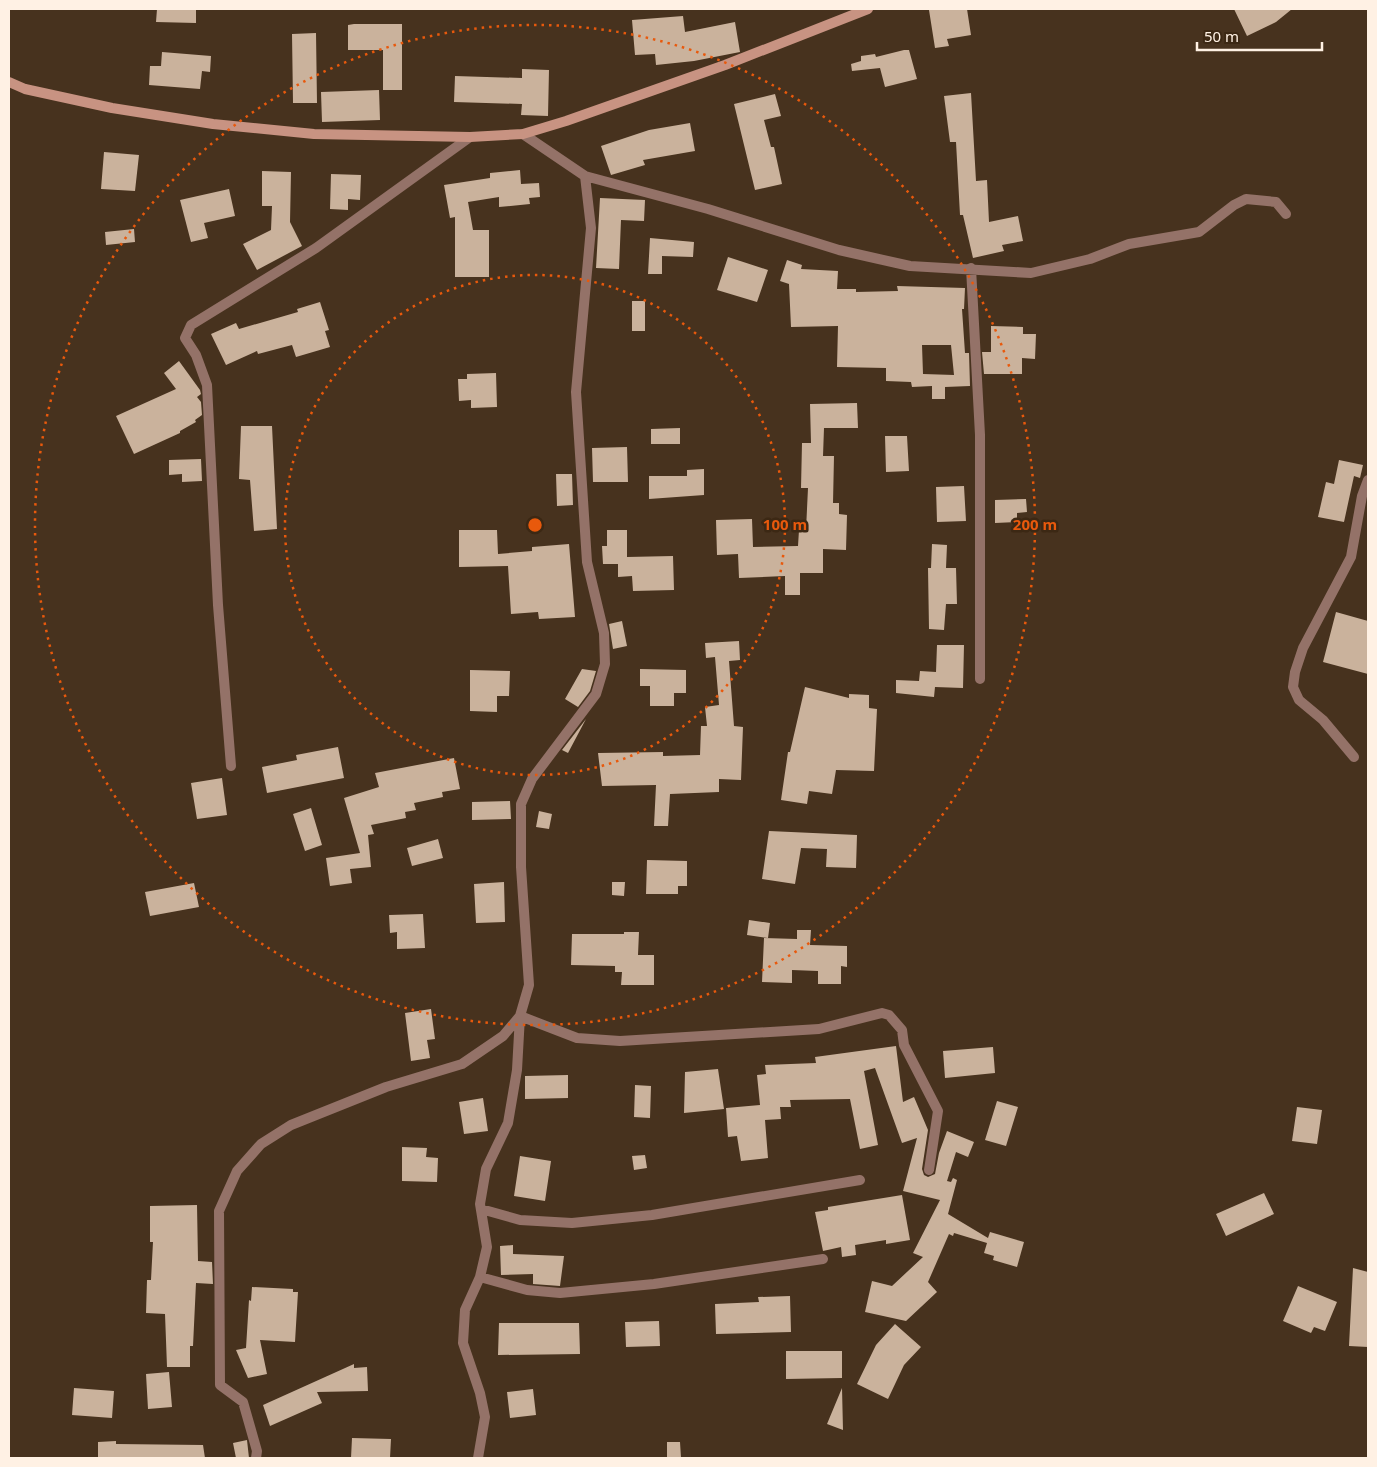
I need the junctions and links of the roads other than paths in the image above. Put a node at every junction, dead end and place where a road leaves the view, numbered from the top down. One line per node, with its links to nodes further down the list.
1 (868, 9): 3 (main road)
2 (9, 82): 4 (main road)
3 (523, 134): 4 (main road); 5 (street)
4 (470, 138): 11 (street)
5 (584, 176): 7 (street); 12 (street)
6 (1286, 214): 7 (street)
7 (971, 268): 9 (street)
8 (1368, 480): 10 (street)
9 (980, 679)
10 (1354, 757)
11 (231, 766)
12 (520, 1016): 13 (street); 15 (street); 18 (street)
13 (929, 1170)
14 (860, 1180): 15 (street)
15 (481, 1210): 17 (street)
16 (823, 1259): 17 (street)
17 (480, 1277): 19 (street)
18 (256, 1458)
19 (478, 1458)

